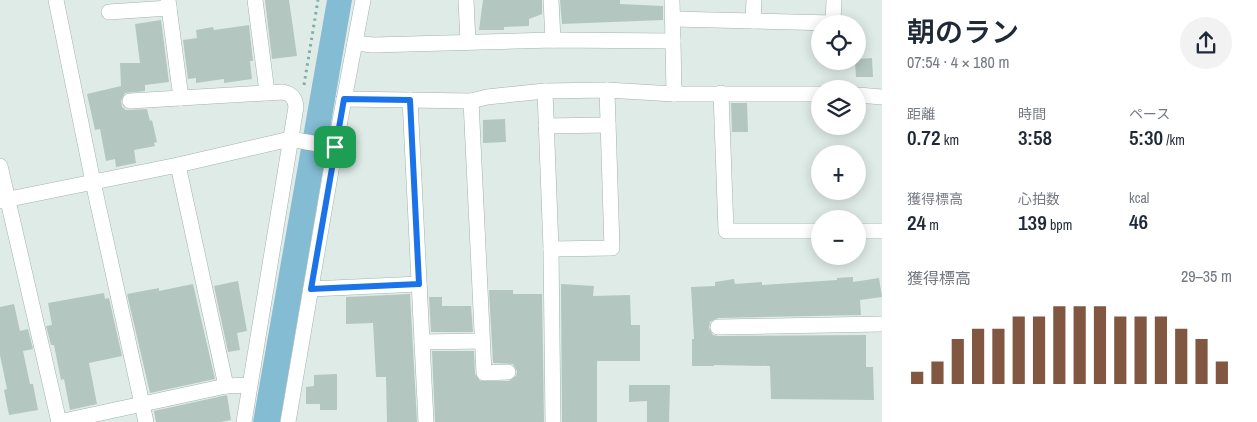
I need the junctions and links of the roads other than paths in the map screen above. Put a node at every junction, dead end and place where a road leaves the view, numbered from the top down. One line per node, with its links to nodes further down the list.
1 (56, 0): 36 (street)
2 (255, 0): 19 (street)
3 (363, 0): 16 (street)
4 (466, 0): 15 (street)
5 (551, 0): 13 (street)
6 (672, 0): 11 (street)
7 (754, 0): 12 (street)
8 (834, 0): 12 (street)
9 (169, 4): 10 (street); 24 (street)
10 (109, 12)
11 (673, 19): 12 (street); 14 (street)
12 (753, 21)
13 (553, 40): 14 (street); 15 (street)
14 (673, 41): 21 (street)
15 (468, 42): 16 (street)
16 (355, 43): 26 (street)
17 (607, 90): 18 (street); 21 (street); 30 (street)
18 (545, 91): 29 (street); 31 (street)
19 (267, 92): 24 (street); 32 (street)
20 (721, 93): 21 (street); 22 (street); 38 (street)
21 (674, 94)
22 (811, 94)
23 (866, 96): 25 (street)
24 (181, 98): 28 (street)
25 (882, 98)
26 (344, 99): 27 (street); 33 (street)
27 (410, 100): 29 (street); 42 (street)
28 (130, 101)
29 (471, 101): 46 (street)
30 (608, 125): 31 (street); 41 (street)
31 (546, 126): 41 (street)
32 (294, 140): 33 (street); 34 (street); 49 (street)
33 (332, 147): 43 (street)
34 (178, 165): 36 (street); 50 (street)
35 (0, 166): 37 (street)
36 (93, 182): 37 (street); 51 (street)
37 (4, 200): 52 (street)
38 (811, 231)
39 (866, 231): 40 (street)
40 (882, 231)
41 (551, 249): 57 (street)
42 (419, 284): 43 (street); 47 (street)
43 (311, 289): 55 (street)
44 (882, 324): 45 (street)
45 (718, 327)
46 (482, 341): 47 (street); 48 (street)
47 (422, 342): 56 (street)
48 (508, 372)
49 (249, 385): 50 (street); 54 (street)
50 (226, 386): 51 (street)
51 (143, 404): 52 (street); 53 (street)
52 (59, 422)
53 (146, 422)
54 (244, 422)
55 (288, 422)
56 (426, 422)
57 (553, 422)

